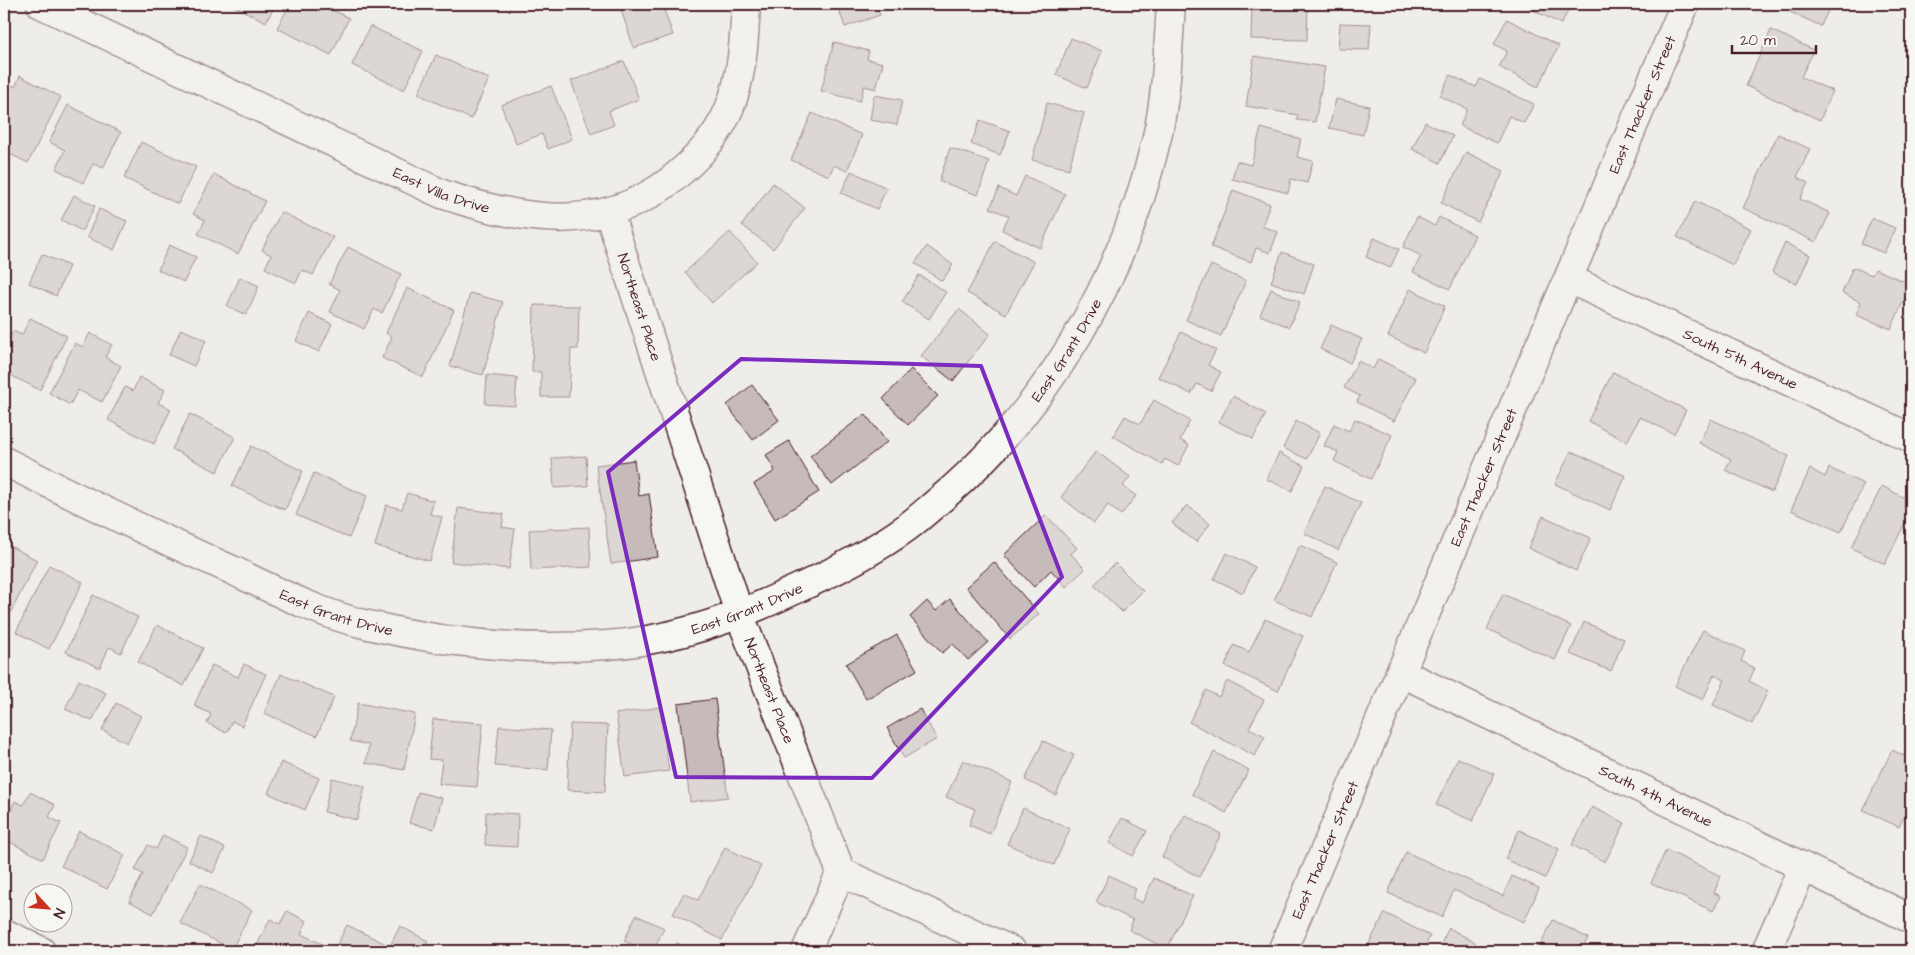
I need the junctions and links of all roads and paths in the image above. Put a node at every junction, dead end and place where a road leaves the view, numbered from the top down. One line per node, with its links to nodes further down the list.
1 (41, 4): 5 (street, East Villa Drive)
2 (746, 4): 5 (street, East Villa Drive)
3 (1171, 4): 9 (street, East Grant Drive)
4 (1685, 4): 6 (street, East Thacker Street)
5 (609, 213): 9 (street, Northeast Place)
6 (1569, 278): 7 (street, South 5th Avenue); 10 (street, East Thacker Street)
7 (1911, 438)
8 (4, 461): 9 (street, East Grant Drive)
9 (740, 616): 12 (street, Northeast Place)
10 (1400, 672): 11 (street, South 4th Avenue); 18 (street, East Thacker Street)
11 (1803, 867): 13 (street, South 4th Avenue); 19 (street)
12 (841, 872): 16 (street); 17 (street)
13 (1911, 919)
14 (4, 933): 15 (street)
15 (41, 951)
16 (806, 951)
17 (1012, 951)
18 (1282, 951)
19 (1766, 951)

